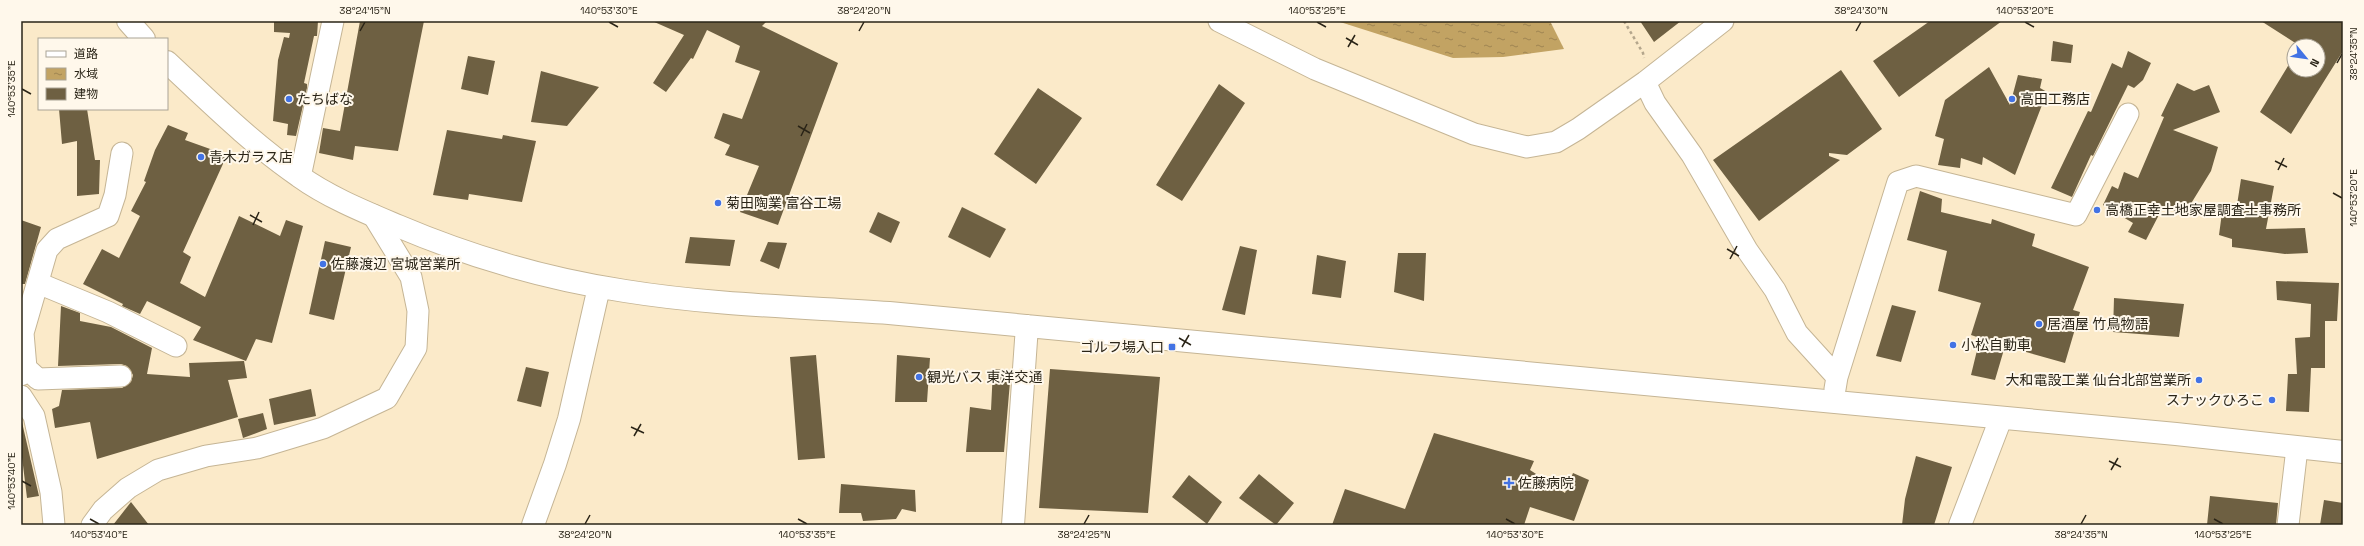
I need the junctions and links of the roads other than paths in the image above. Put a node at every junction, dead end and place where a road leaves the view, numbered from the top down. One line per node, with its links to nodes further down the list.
1 (128, 21): 5 (street)
2 (333, 21): 10 (street)
3 (1219, 21): 7 (street)
4 (1723, 21): 7 (street)
5 (143, 38)
6 (168, 63): 10 (street)
7 (1645, 82): 18 (street)
8 (2128, 114): 18 (street)
9 (122, 154): 12 (street)
10 (300, 177): 11 (street)
11 (373, 215): 13 (street); 25 (street)
12 (38, 283): 15 (street); 16 (street)
13 (599, 287): 14 (street); 26 (street)
14 (1027, 326): 20 (street); 27 (street)
15 (176, 346)
16 (23, 371): 17 (street)
17 (121, 376)
18 (1837, 377): 20 (street)
19 (21, 396): 24 (street)
20 (1833, 402): 21 (street)
21 (2000, 418): 22 (street); 28 (street)
22 (2298, 448): 23 (street); 29 (street)
23 (2343, 452)
24 (54, 525)
25 (92, 525)
26 (534, 525)
27 (1013, 525)
28 (1960, 525)
29 (2288, 525)

